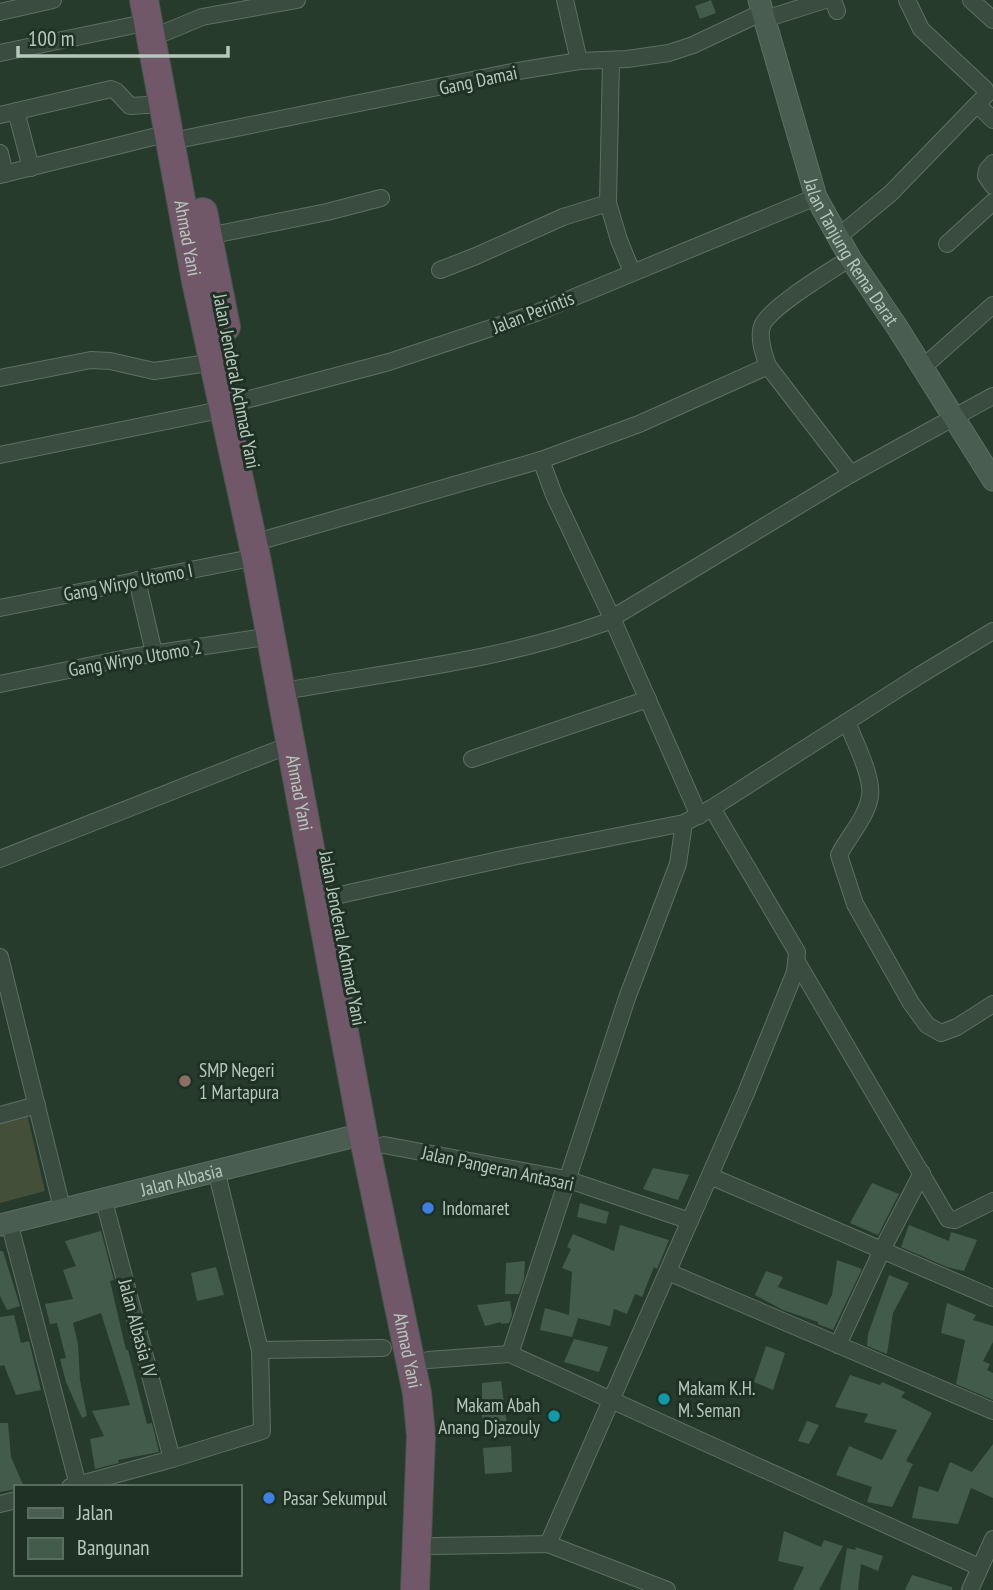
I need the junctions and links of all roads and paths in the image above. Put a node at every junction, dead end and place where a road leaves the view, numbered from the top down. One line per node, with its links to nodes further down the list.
1 (53, 0): 8 (street)
2 (298, 0): 9 (street)
3 (565, 0): 13 (street)
4 (907, 0): 15 (street)
5 (971, 0): 10 (street)
6 (832, 4): 7 (street, Gang Damai)
7 (762, 10): 12 (street, Gang Damai); 24 (street, Jalan Tanjung Rema Darat)
8 (0, 12)
9 (155, 13): 11 (street); 14 (highway, Ahmad Yani); 18 (highway, Jalan Jenderal Achmad Yani)
10 (993, 20)
11 (0, 53)
12 (611, 60): 13 (street, Gang Damai); 27 (street)
13 (579, 61): 18 (street, Gang Damai)
14 (164, 104): 16 (street); 18 (highway, Ahmad Yani)
15 (978, 105): 17 (street); 29 (street)
16 (8, 113): 21 (street)
17 (993, 120)
18 (178, 136): 21 (street, Gang Damai); 28 (highway, Jalan Jenderal Achmad Yani); 35 (highway, Ahmad Yani)
19 (0, 153): 22 (street)
20 (993, 163): 23 (street)
21 (31, 167): 22 (street, Gang Damai)
22 (3, 175)
23 (993, 186)
24 (816, 197): 29 (street, Jalan Tanjung Rema Darat); 33 (street, Jalan Perintis)
25 (381, 198): 28 (street)
26 (993, 202): 30 (street)
27 (608, 203): 32 (street); 33 (street)
28 (208, 236): 35 (highway, Jalan Jenderal Achmad Yani)
29 (838, 237): 31 (street, Jalan Tanjung Rema Darat)
30 (947, 244)
31 (850, 258): 37 (street); 38 (street, Jalan Tanjung Rema Darat)
32 (440, 270)
33 (632, 272): 41 (street, Jalan Perintis)
34 (993, 305): 38 (street)
35 (213, 306): 36 (highway, Ahmad Yani)
36 (218, 345): 39 (street); 41 (highway, Jalan Jenderal Achmad Yani)
37 (768, 366): 44 (street, Gang Wiryo Utomo I); 45 (street)
38 (922, 368): 42 (street, Jalan Tanjung Rema Darat)
39 (0, 378)
40 (993, 396): 42 (street)
41 (233, 405): 43 (street, Jalan Perintis); 47 (highway, Jalan Jenderal Achmad Yani)
42 (953, 419): 45 (street); 46 (street, Jalan Tanjung Rema Darat)
43 (0, 455)
44 (541, 460): 47 (street, Gang Wiryo Utomo I); 50 (street)
45 (851, 474): 50 (street)
46 (993, 480)
47 (262, 548): 48 (street, Gang Wiryo Utomo I); 52 (highway, Ahmad Yani); 55 (highway, Jalan Jenderal Achmad Yani)
48 (137, 580): 49 (street, Gang Wiryo Utomo I); 53 (street)
49 (0, 608)
50 (612, 618): 55 (street); 56 (street)
51 (993, 631): 57 (street)
52 (272, 636): 53 (street, Gang Wiryo Utomo 2); 58 (highway, Ahmad Yani)
53 (154, 653): 54 (street, Gang Wiryo Utomo 2)
54 (0, 684)
55 (295, 689): 62 (highway, Jalan Jenderal Achmad Yani)
56 (648, 699): 59 (street); 60 (street)
57 (847, 722): 60 (street); 65 (street)
58 (292, 744): 61 (street); 68 (highway, Ahmad Yani)
59 (472, 759)
60 (698, 816): 62 (street); 64 (street); 72 (street)
61 (0, 859)
62 (335, 895): 68 (highway, Jalan Jenderal Achmad Yani)
63 (0, 957): 66 (street)
64 (797, 962): 70 (street); 71 (street)
65 (993, 1004)
66 (37, 1105): 67 (street); 75 (street)
67 (0, 1115)
68 (374, 1139): 69 (street, Jalan Albasia); 72 (street, Jalan Pangeran Antasari); 80 (highway, Jalan Jenderal Achmad Yani)
69 (216, 1170): 73 (street, Jalan Albasia); 84 (street)
70 (922, 1173): 74 (street); 78 (street)
71 (710, 1176): 76 (street); 78 (street)
72 (566, 1179): 76 (street, Jalan Pangeran Antasari); 85 (street)
73 (103, 1197): 75 (street, Jalan Albasia); 89 (street, Jalan Albasia IV)
74 (993, 1201)
75 (62, 1208): 77 (street, Jalan Albasia)
76 (690, 1221): 79 (street)
77 (4, 1223): 90 (street)
78 (882, 1250): 81 (street); 82 (street)
79 (668, 1272): 82 (street); 87 (street)
80 (402, 1276): 86 (highway, Jalan Jenderal Achmad Yani); 96 (highway, Ahmad Yani)
81 (993, 1298)
82 (838, 1345): 88 (street)
83 (383, 1348): 84 (street)
84 (260, 1350): 89 (street)
85 (510, 1354): 86 (street); 87 (street)
86 (428, 1360): 94 (highway, Jalan Jenderal Achmad Yani)
87 (612, 1402): 93 (street); 95 (street)
88 (993, 1411)
89 (172, 1459): 91 (street)
90 (74, 1485)
91 (78, 1485)
92 (993, 1539): 95 (street)
93 (548, 1544): 94 (street); 98 (street)
94 (434, 1546): 97 (highway, Jalan Jenderal Achmad Yani)
95 (985, 1564): 99 (street)
96 (415, 1590)
97 (432, 1590)
98 (667, 1590)
99 (970, 1590)

